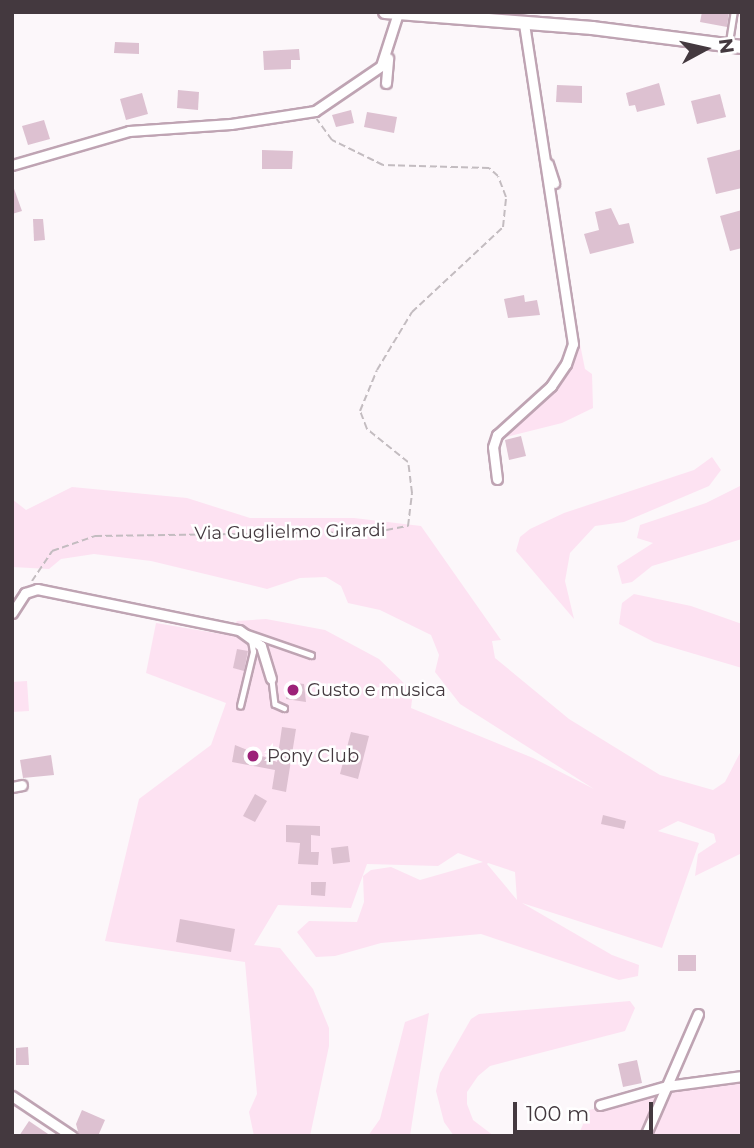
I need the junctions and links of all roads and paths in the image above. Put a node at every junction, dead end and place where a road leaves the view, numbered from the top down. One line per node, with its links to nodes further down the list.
1 (734, 12): 4 (lane)
2 (394, 13): 3 (main road); 6 (street)
3 (524, 22): 4 (main road); 9 (street)
4 (728, 45): 5 (main road)
5 (742, 47)
6 (389, 49): 7 (street); 8 (street)
7 (386, 83)
8 (315, 111): 10 (street); 13 (path, Via Guglielmo Girardi)
9 (542, 138): 11 (street); 12 (street)
10 (12, 165)
11 (554, 183)
12 (497, 479)
13 (30, 590): 14 (street); 15 (street)
14 (12, 613)
15 (245, 631): 16 (lane); 17 (street); 18 (lane)
16 (311, 655)
17 (271, 679): 19 (lane)
18 (240, 706)
19 (284, 708)
20 (698, 1014): 22 (street)
21 (742, 1076): 22 (street)
22 (667, 1086): 24 (street); 26 (street)
23 (12, 1096): 25 (street)
24 (600, 1105)
25 (72, 1136)
26 (645, 1136)

